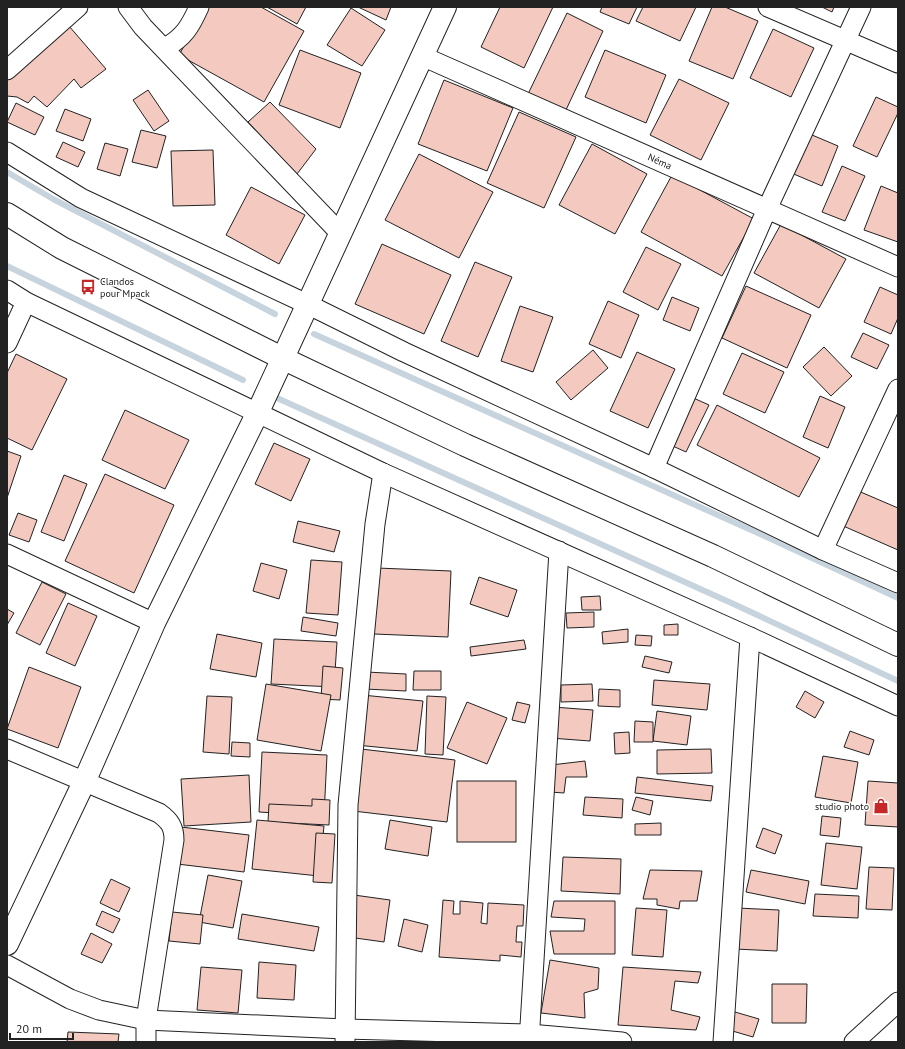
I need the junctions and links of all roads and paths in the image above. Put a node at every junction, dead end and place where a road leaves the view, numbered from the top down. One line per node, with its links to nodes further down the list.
1 (78, 7): 11 (street)
2 (128, 7): 8 (street)
3 (198, 7): 8 (street)
4 (445, 7): 9 (main road)
5 (768, 7): 7 (street)
6 (861, 7): 7 (street)
7 (846, 41): 10 (street); 13 (street)
8 (165, 48): 15 (street)
9 (422, 56): 13 (street, Néma); 15 (main road)
10 (898, 63)
11 (7, 70)
12 (7, 152): 19 (street)
13 (766, 209): 16 (street, Néma); 24 (street)
14 (7, 214): 21 (main road)
15 (340, 233): 19 (main road)
16 (898, 267)
17 (7, 290): 18 (street)
18 (26, 302): 20 (street); 23 (street)
19 (308, 304): 21 (main road); 24 (street)
20 (7, 343)
21 (282, 358): 23 (main road); 32 (main road)
22 (898, 389): 26 (street)
23 (257, 414): 25 (street); 30 (main road)
24 (654, 468): 26 (street)
25 (382, 473): 27 (street); 40 (street)
26 (823, 550): 29 (street)
27 (559, 552): 31 (street); 41 (street)
28 (7, 554): 30 (street)
29 (898, 583)
30 (154, 623): 35 (main road)
31 (750, 637): 33 (street); 44 (street)
32 (898, 645)
33 (898, 706)
34 (7, 748): 35 (street)
35 (85, 780): 36 (main road); 39 (street)
36 (7, 944)
37 (7, 965): 39 (street)
38 (898, 1002): 45 (street)
39 (146, 1020): 40 (street); 42 (street)
40 (345, 1036): 41 (street)
41 (529, 1038): 43 (street)
42 (146, 1042)
43 (622, 1042)
44 (723, 1042)
45 (854, 1042)

